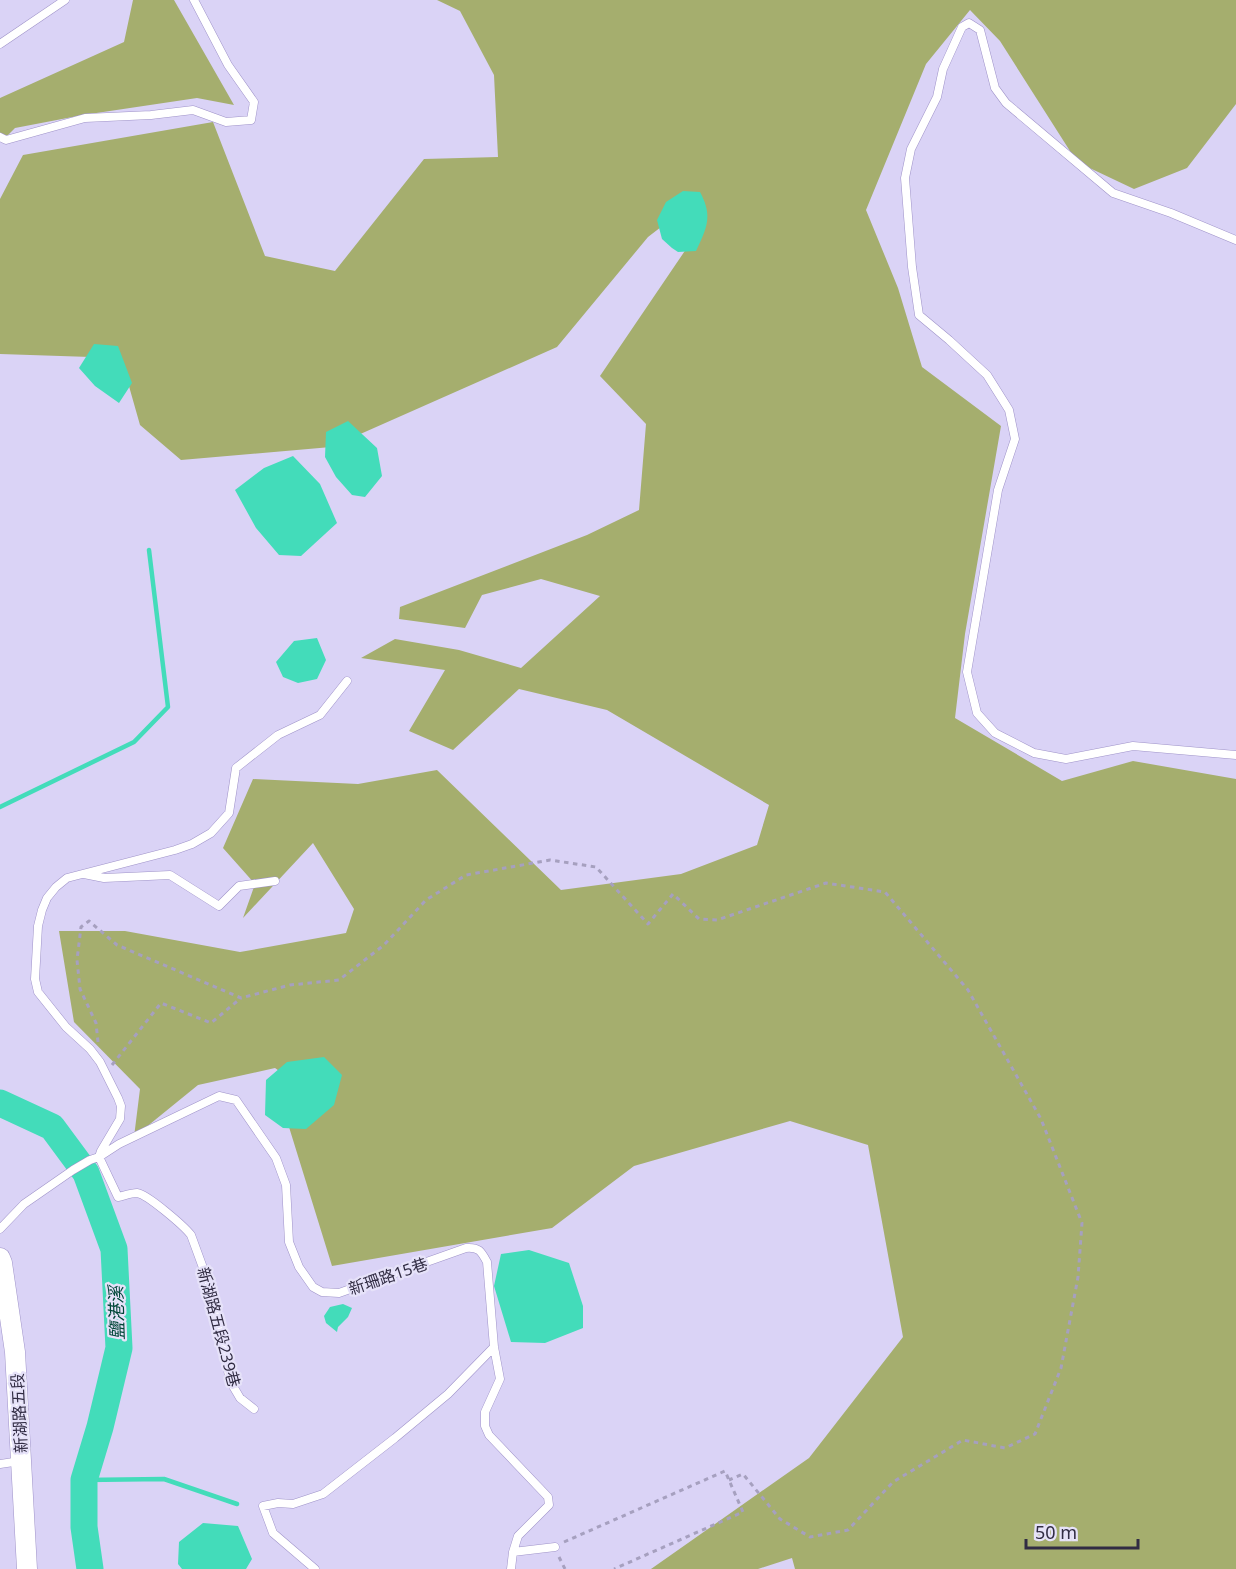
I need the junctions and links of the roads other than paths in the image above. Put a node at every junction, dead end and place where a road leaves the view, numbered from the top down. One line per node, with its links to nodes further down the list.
1 (64, 0): 3 (lane)
2 (194, 0): 4 (lane)
3 (0, 44)
4 (0, 137)
5 (1236, 240): 7 (lane)
6 (347, 681): 8 (lane)
7 (1236, 754)
8 (81, 873): 9 (lane); 10 (lane)
9 (275, 881)
10 (99, 1157): 11 (lane, 新珊路15巷); 13 (lane, 新珊路15巷); 14 (lane, 新湖路五段239巷)
11 (0, 1229)
12 (0, 1258): 15 (street, 新湖路五段)
13 (494, 1347): 18 (lane, 新珊路15巷); 20 (lane)
14 (254, 1409)
15 (21, 1460): 16 (lane); 19 (street, 新湖路五段)
16 (0, 1464)
17 (555, 1546): 18 (lane)
18 (513, 1552): 21 (lane, 新珊路15巷)
19 (27, 1569)
20 (315, 1569)
21 (511, 1569)

